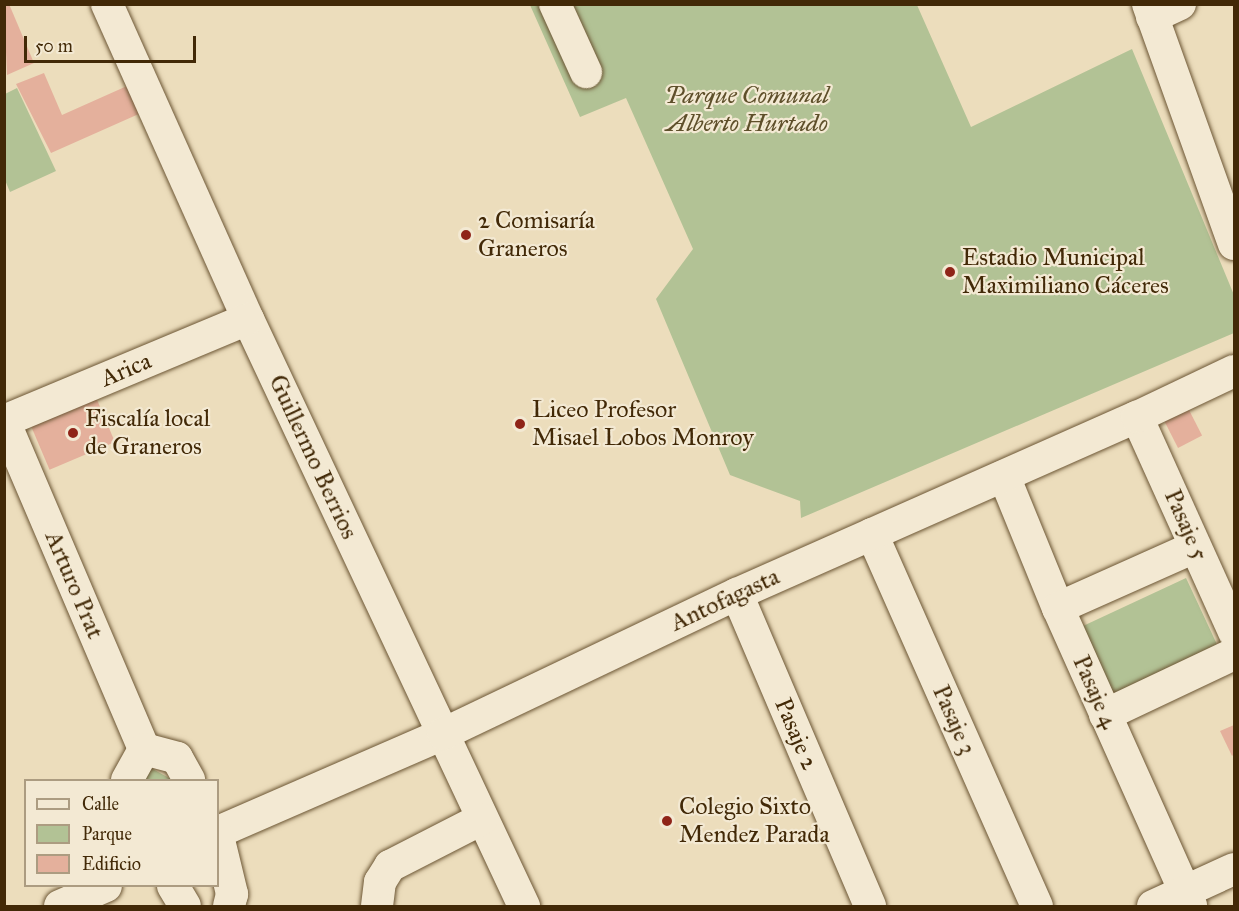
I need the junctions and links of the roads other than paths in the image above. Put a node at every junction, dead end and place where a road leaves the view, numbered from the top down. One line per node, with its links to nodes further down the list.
1 (107, 4): 7 (street, Guillermo Berrios)
2 (555, 4): 5 (street)
3 (1180, 4): 4 (street)
4 (1150, 11): 6 (street)
5 (586, 72)
6 (1234, 244)
7 (248, 318): 10 (street, Arica); 19 (street, Guillermo Berrios)
8 (1234, 371): 9 (street, Antofagasta)
9 (1137, 417): 11 (street, Antofagasta); 13 (street, Pasaje 5)
10 (4, 421): 20 (street, Arturo Prat)
11 (1004, 476): 12 (street, Antofagasta); 15 (street, Pasaje 4)
12 (872, 534): 14 (street, Antofagasta); 36 (street, Pasaje 3)
13 (1195, 547): 15 (street); 16 (street, Pasaje 5)
14 (736, 594): 19 (street, Antofagasta); 35 (street, Pasaje 2)
15 (1058, 608): 18 (street, Pasaje 4)
16 (1234, 632)
17 (1234, 654): 18 (street)
18 (1105, 715): 29 (street, Pasaje 4)
19 (443, 734): 23 (street, Guillermo Berrios); 24 (street, Antofagasta)
20 (144, 749): 21 (street); 22 (street)
21 (128, 779)
22 (188, 779)
23 (482, 819): 33 (street); 34 (street, Guillermo Berrios)
24 (219, 834)
25 (219, 838): 32 (street)
26 (1234, 869): 29 (street)
27 (102, 887): 30 (street)
28 (174, 887): 31 (street)
29 (1188, 899): 37 (street)
30 (60, 906)
31 (185, 906)
32 (229, 906)
33 (377, 906)
34 (524, 906)
35 (870, 906)
36 (1037, 906)
37 (1153, 906)

